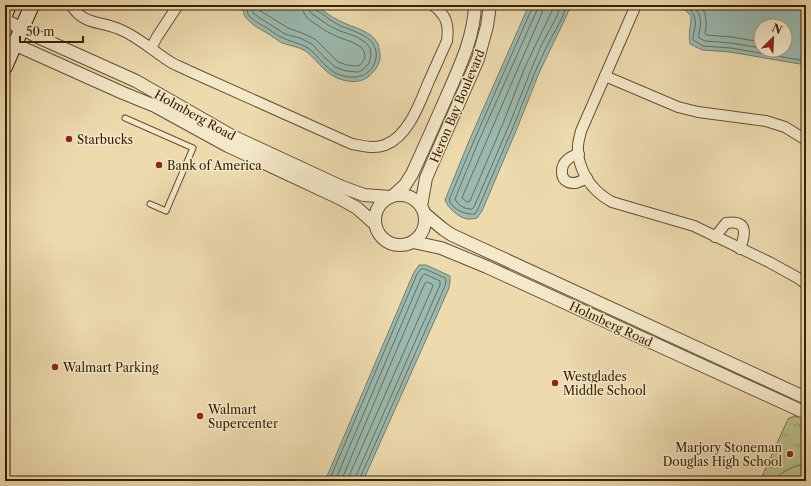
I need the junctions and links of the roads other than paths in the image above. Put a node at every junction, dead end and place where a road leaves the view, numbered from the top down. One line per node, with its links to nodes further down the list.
1 (9, 5): 9 (main road)
2 (32, 5): 11 (main road)
3 (71, 5): 13 (street)
4 (178, 5): 13 (street)
5 (476, 5): 20 (street, Heron Bay Boulevard)
6 (490, 5): 22 (street, Heron Bay Boulevard)
7 (636, 5): 15 (street)
8 (435, 6): 13 (street)
9 (5, 14)
10 (5, 20): 11 (street, Holmberg Road)
11 (21, 29): 12 (main road); 20 (street, Holmberg Road)
12 (10, 42): 14 (main road); 23 (street, Holmberg Road)
13 (151, 48)
14 (5, 67)
15 (605, 76): 17 (street); 18 (street)
16 (125, 118): 21 (lane)
17 (806, 140)
18 (579, 154): 19 (street); 19 (street)
19 (585, 175): 24 (street)
20 (392, 196): 22 (street); 23 (street)
21 (150, 204)
22 (423, 210): 25 (street); 28 (street, Holmberg Road)
23 (375, 224): 25 (street)
24 (715, 236): 26 (street); 26 (street)
25 (413, 242): 29 (street, Holmberg Road)
26 (740, 249): 27 (street)
27 (806, 284)
28 (806, 398)
29 (806, 413)

